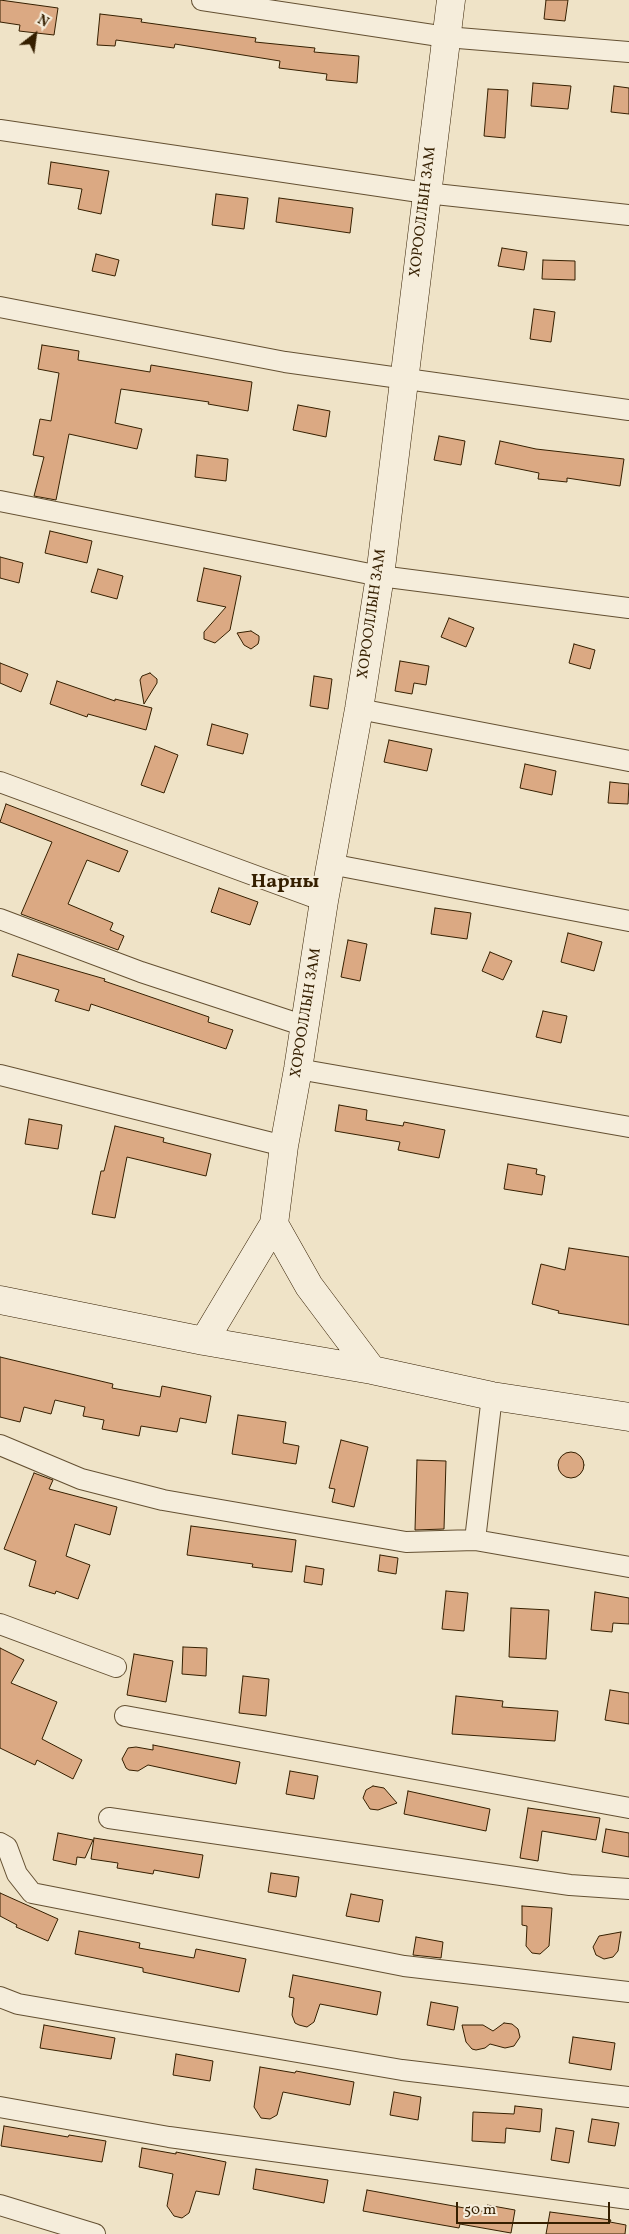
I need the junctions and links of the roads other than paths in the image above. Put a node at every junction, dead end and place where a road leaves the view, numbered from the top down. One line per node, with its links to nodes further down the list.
1 (202, 0): 3 (street)
2 (451, 0): 3 (street, ХОРООЛЛЫН ЗАМ)
3 (446, 37): 4 (street); 6 (street, ХОРООЛЛЫН ЗАМ)
4 (629, 52)
5 (0, 130): 6 (street)
6 (426, 193): 7 (street); 9 (street, ХОРООЛЛЫН ЗАМ)
7 (629, 215)
8 (0, 307): 9 (street)
9 (402, 379): 10 (street); 12 (street, ХОРООЛЛЫН ЗАМ)
10 (629, 410)
11 (0, 501): 12 (street)
12 (380, 576): 13 (street); 14 (street, ХОРООЛЛЫН ЗАМ)
13 (629, 608)
14 (359, 709): 15 (street); 17 (street, ХОРООЛЛЫН ЗАМ)
15 (629, 761)
16 (0, 782): 18 (street)
17 (330, 864): 18 (street, ХОРООЛЛЫН ЗАМ); 20 (street)
18 (324, 901): 21 (street, ХОРООЛЛЫН ЗАМ)
19 (0, 919): 21 (street)
20 (629, 921)
21 (305, 1026): 22 (street, ХОРООЛЛЫН ЗАМ)
22 (298, 1069): 24 (street); 25 (street, ХОРООЛЛЫН ЗАМ)
23 (0, 1075): 25 (street)
24 (629, 1128)
25 (284, 1146): 26 (street, ХОРООЛЛЫН ЗАМ)
26 (274, 1224): 28 (street, ХОРООЛЛЫН ЗАМ); 29 (street)
27 (0, 1300): 28 (street)
28 (204, 1341): 29 (street)
29 (372, 1370): 30 (street)
30 (492, 1396): 31 (street); 33 (street)
31 (629, 1417)
32 (0, 1445): 33 (street)
33 (475, 1540): 34 (street)
34 (629, 1567)
35 (0, 1624): 36 (street)
36 (116, 1667)
37 (125, 1716): 38 (street)
38 (629, 1808)
39 (108, 1818): 41 (street)
40 (0, 1843): 42 (street)
41 (629, 1889)
42 (629, 1992)
43 (0, 1997): 44 (street)
44 (629, 2097)
45 (0, 2107): 46 (street)
46 (629, 2200)
47 (0, 2205): 48 (street)
48 (95, 2234)

